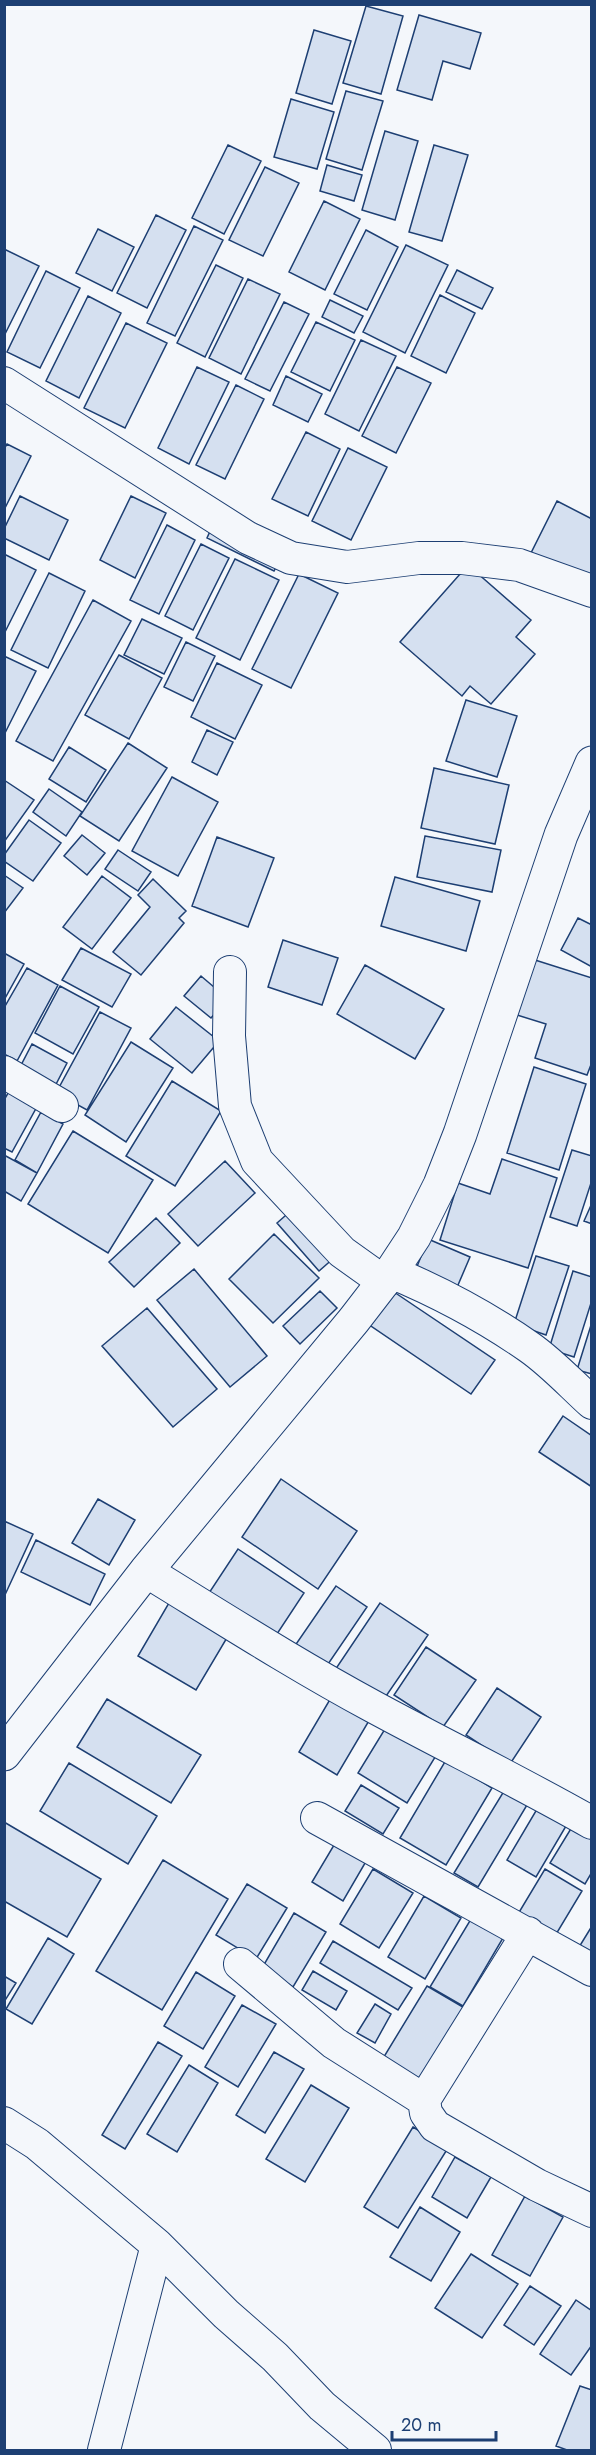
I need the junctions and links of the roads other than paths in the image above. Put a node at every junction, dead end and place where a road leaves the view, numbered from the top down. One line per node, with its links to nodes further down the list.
1 (4, 382): 2 (street)
2 (591, 591)
3 (591, 763): 7 (street)
4 (230, 972): 7 (street)
5 (4, 1072): 6 (street)
6 (62, 1106)
7 (387, 1277): 8 (street); 9 (street)
8 (591, 1403)
9 (146, 1570): 10 (street); 12 (street)
10 (4, 1754)
11 (317, 1818): 13 (street)
12 (591, 1823)
13 (528, 1933): 15 (street); 16 (street)
14 (240, 1964): 16 (street)
15 (591, 1970)
16 (424, 2100): 18 (street)
17 (4, 2123): 19 (street)
18 (591, 2211)
19 (157, 2245): 20 (street); 21 (street)
20 (104, 2451)
21 (375, 2451)

